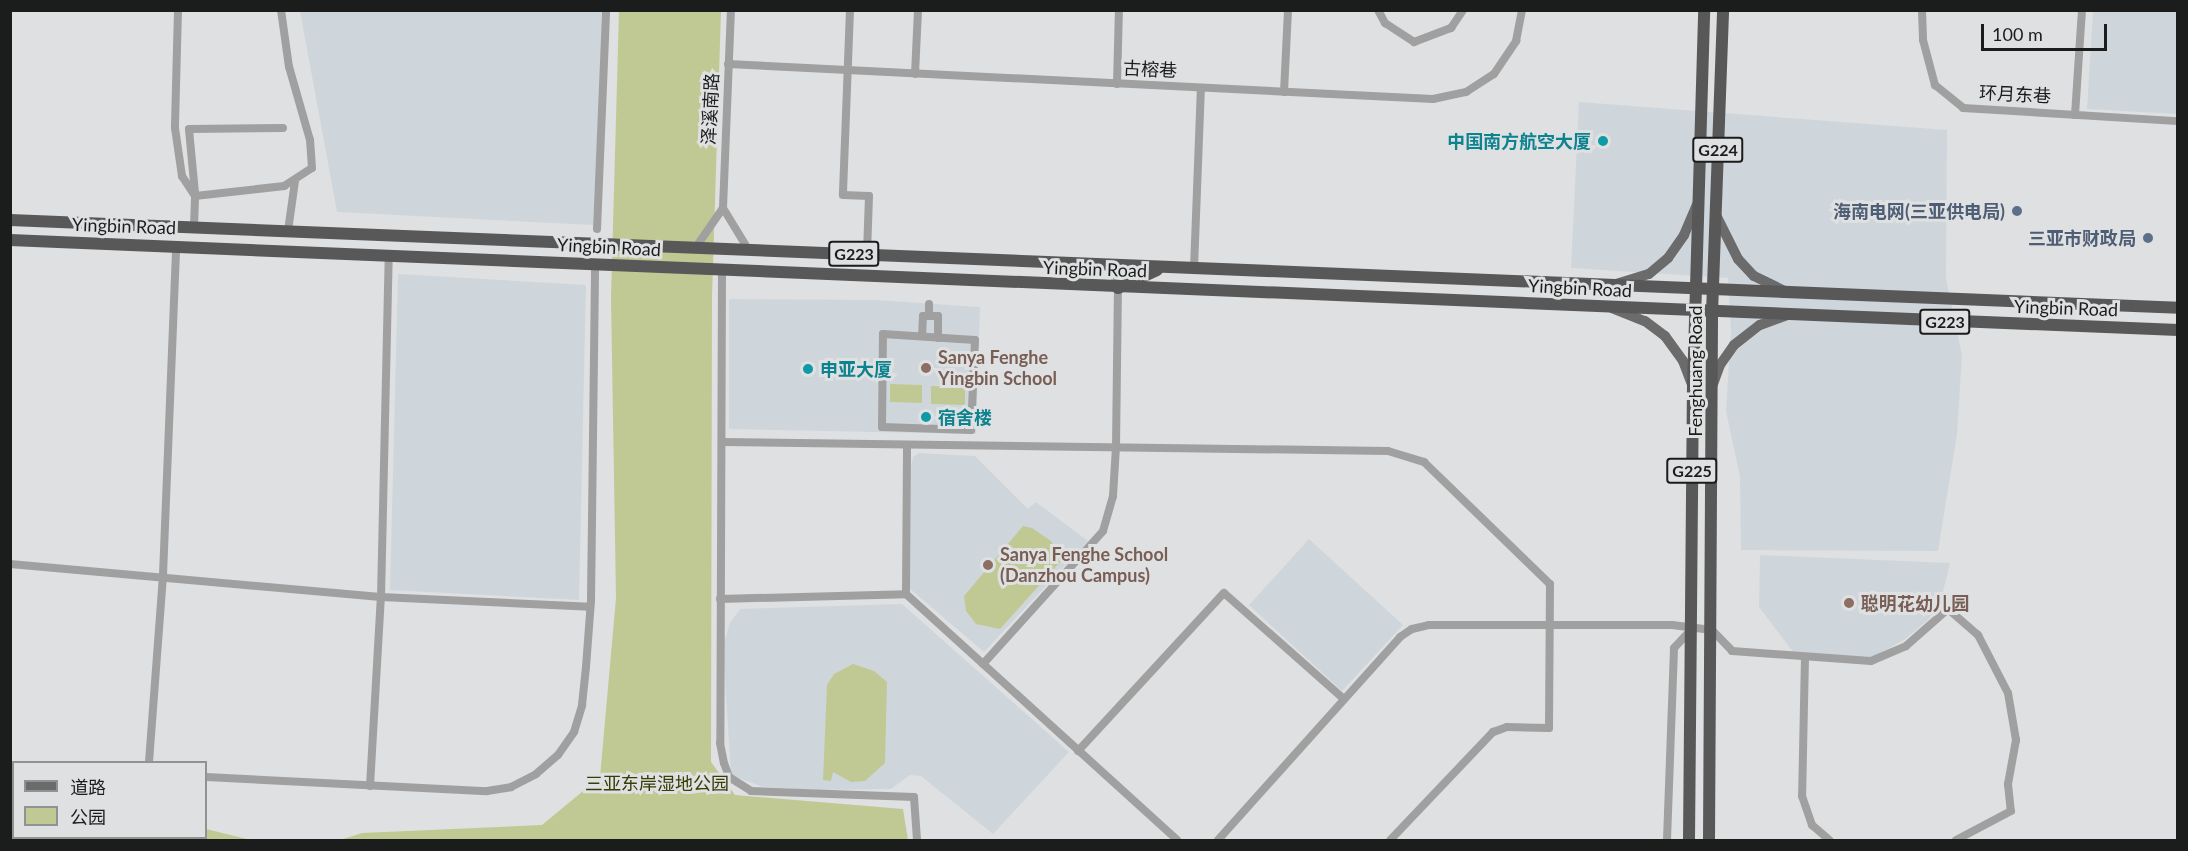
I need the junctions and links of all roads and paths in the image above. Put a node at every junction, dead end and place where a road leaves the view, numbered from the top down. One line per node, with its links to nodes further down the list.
1 (178, 10): 24 (street)
2 (281, 10): 27 (street)
3 (606, 10): 34 (street)
4 (731, 10): 16 (street, 泽溪南路)
5 (850, 10): 17 (street)
6 (918, 10): 18 (street)
7 (1119, 10): 19 (street)
8 (1288, 10): 21 (street)
9 (1378, 10): 10 (street)
10 (1463, 10)
11 (1522, 10): 21 (street, 古榕巷)
12 (1704, 10): 29 (highway, Fenghuang Road / G224)
13 (1723, 10): 31 (highway, Fenghuang Road / G224)
14 (1922, 10): 22 (street, 环月东巷)
15 (2082, 10): 22 (street)
16 (728, 64): 17 (street, 古榕巷); 30 (street, 泽溪南路)
17 (848, 70): 18 (street, 古榕巷); 40 (street)
18 (915, 74): 19 (street, 古榕巷)
19 (1117, 84): 20 (street, 古榕巷)
20 (1201, 88): 21 (street, 古榕巷); 46 (street)
21 (1284, 92)
22 (2075, 114): 23 (street, 环月东巷)
23 (2178, 121)
24 (175, 128): 26 (street); 28 (street)
25 (283, 128): 26 (street)
26 (189, 129): 28 (street)
27 (295, 181): 28 (street); 35 (street)
28 (195, 196): 33 (street)
29 (1699, 200): 48 (main road); 51 (highway, Fenghuang Road / G224)
30 (723, 208): 38 (street); 39 (street)
31 (1716, 212): 53 (highway, Fenghuang Road / G224); 54 (main road)
32 (10, 220): 33 (highway, Yingbin Road / G223)
33 (194, 227): 35 (highway, Yingbin Road / G223)
34 (597, 229)
35 (288, 231): 38 (highway, Yingbin Road / G223)
36 (10, 240): 37 (highway, Yingbin Road / G223)
37 (176, 246): 41 (highway, Yingbin Road / G223); 71 (street)
38 (696, 247): 39 (highway, Yingbin Road / G223)
39 (748, 249): 40 (highway, Yingbin Road / G223)
40 (867, 254): 43 (highway, Yingbin Road / G223)
41 (389, 255): 42 (highway, Yingbin Road / G223); 73 (street)
42 (595, 264): 47 (highway, Yingbin Road / G223); 75 (street)
43 (1088, 264): 44 (highway, Yingbin Road / G223); 49 (highway)
44 (1110, 265): 45 (highway, Yingbin Road / G223); 50 (street)
45 (1164, 268): 46 (highway, Yingbin Road / G223); 50 (highway); 52 (highway)
46 (1194, 268): 48 (highway, Yingbin Road / G223)
47 (722, 270): 49 (highway, Yingbin Road / G223); 67 (street)
48 (1615, 285): 51 (highway, Yingbin Road / G223)
49 (1088, 287): 50 (highway, Yingbin Road / G223)
50 (1118, 288): 52 (highway, Yingbin Road / G223); 69 (street)
51 (1697, 288): 53 (highway, Yingbin Road / G223); 58 (highway, Fenghuang Road / G225)
52 (1160, 289): 56 (highway, Yingbin Road / G223)
53 (1713, 289): 54 (highway, Yingbin Road / G223); 59 (highway, Fenghuang Road / G224)
54 (1788, 292): 57 (highway, Yingbin Road / G223)
55 (929, 304): 60 (street)
56 (1611, 308): 58 (highway, Yingbin Road / G223); 66 (main road)
57 (2178, 308)
58 (1696, 312): 59 (highway, Yingbin Road / G223); 66 (highway, Fenghuang Road / G225)
59 (1712, 313): 61 (highway, Yingbin Road / G223); 65 (highway, Fenghuang Road / G225)
60 (929, 316): 63 (street); 64 (street)
61 (1785, 316): 62 (highway, Yingbin Road / G223); 65 (main road)
62 (2178, 330)
63 (922, 336): 64 (street); 64 (street)
64 (938, 338)
65 (1712, 387): 78 (highway, Fenghuang Road / G225)
66 (1693, 388): 77 (highway, Fenghuang Road / G225)
67 (722, 442): 68 (street); 74 (street)
68 (907, 445): 69 (street); 72 (street)
69 (1116, 447): 76 (street); 80 (street)
70 (10, 564): 71 (street)
71 (163, 575): 73 (street); 83 (street)
72 (906, 594): 74 (street); 80 (street)
73 (381, 597): 75 (street); 85 (street)
74 (720, 599): 86 (street)
75 (590, 607): 85 (street)
76 (1550, 628): 77 (street); 81 (street); 89 (street)
77 (1691, 630): 78 (street); 90 (street); 91 (highway, Fenghuang Road / G225)
78 (1712, 630): 79 (street); 92 (highway, Fenghuang Road / G225)
79 (1805, 657): 93 (street); 94 (street)
80 (983, 664): 82 (street)
81 (1344, 699): 82 (street); 88 (street)
82 (1078, 751): 87 (street)
83 (149, 761)
84 (207, 777): 85 (street)
85 (370, 786)
86 (917, 840)
87 (1177, 840)
88 (1218, 840)
89 (1390, 840)
90 (1667, 840)
91 (1689, 840)
92 (1709, 840)
93 (1829, 840)
94 (1956, 840)

